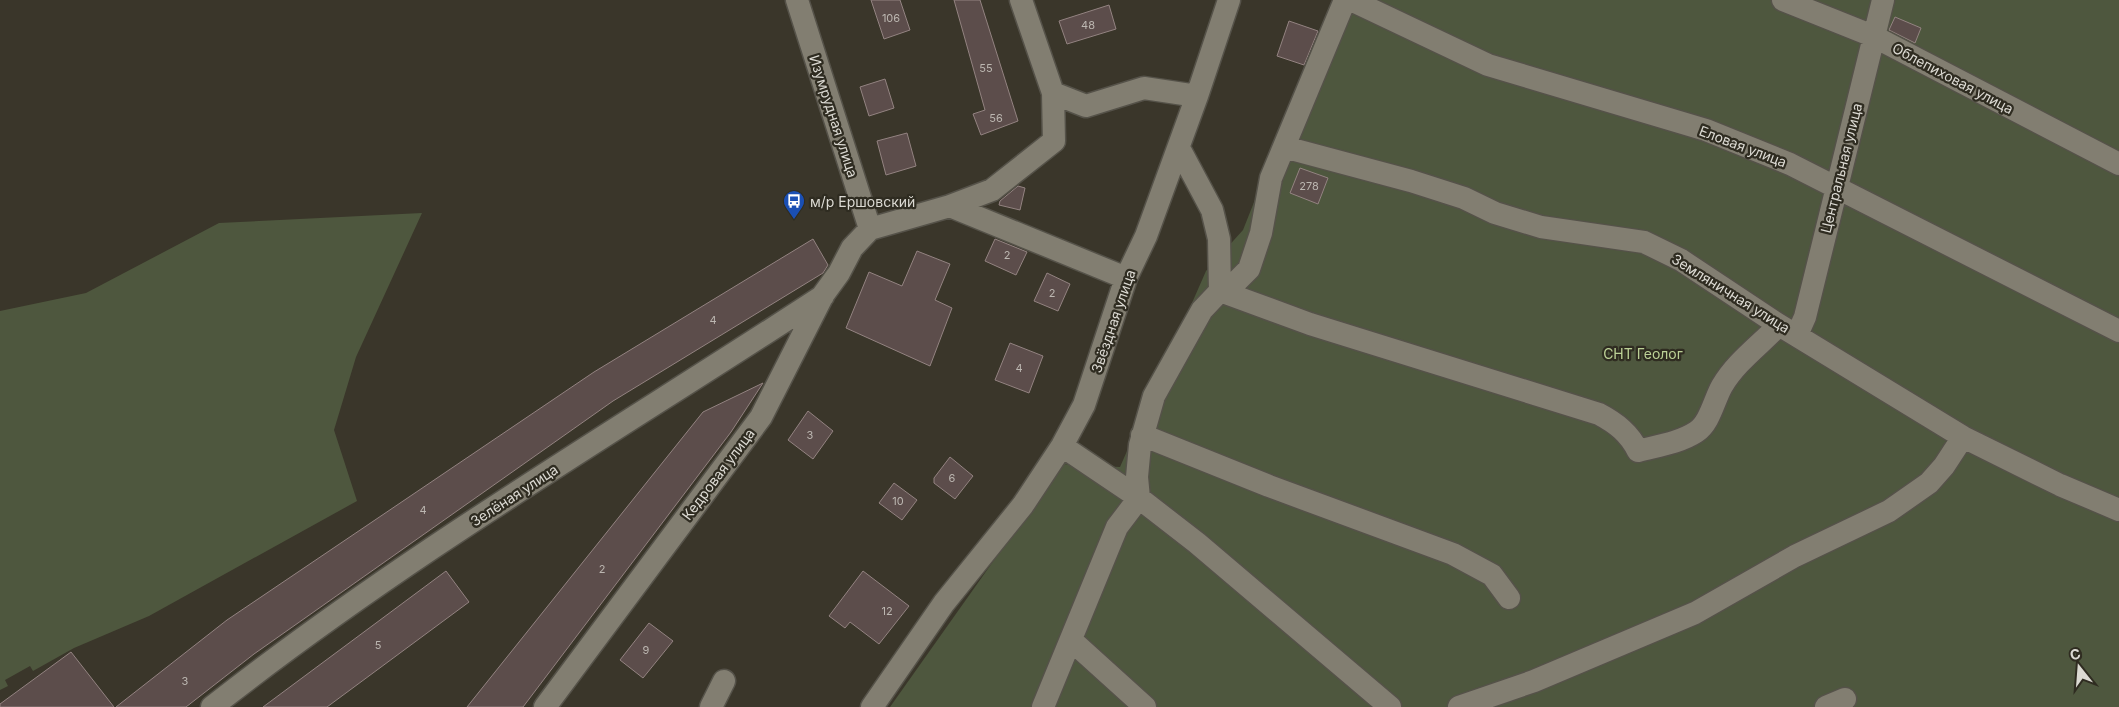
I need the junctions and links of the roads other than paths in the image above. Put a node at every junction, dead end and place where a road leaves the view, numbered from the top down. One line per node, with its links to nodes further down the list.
1 (797, 0): 16 (street, Изумрудная улица)
2 (1021, 0): 9 (street)
3 (1229, 0): 10 (street, Звёздная улица)
4 (1344, 0): 11 (street)
5 (1351, 0): 14 (street, Еловая улица)
6 (1783, 0): 8 (street, Облепиховая улица)
7 (1883, 0): 8 (street, Центральная улица)
8 (1873, 36): 13 (street, Облепиховая улица); 14 (street, Центральная улица)
9 (1053, 93): 10 (street); 15 (street)
10 (1197, 96): 12 (street, Звёздная улица)
11 (1284, 147): 18 (street); 20 (street, Земляничная улица)
12 (1178, 148): 17 (street, Звёздная улица); 18 (street)
13 (2119, 164)
14 (1836, 185): 20 (street, Центральная улица); 21 (street, Еловая улица)
15 (950, 206): 16 (street); 17 (street)
16 (870, 229): 19 (street, Кедровая улица)
17 (1126, 278): 24 (street, Звёздная улица)
18 (1220, 291): 20 (street); 22 (street)
19 (823, 296): 30 (street, Зелёная улица); 31 (street, Кедровая улица)
20 (1788, 330): 23 (street, Земляничная улица)
21 (2119, 331)
22 (1142, 435): 25 (street); 27 (street)
23 (1963, 437): 26 (street, Земляничная улица); 37 (street)
24 (1062, 446): 25 (street); 33 (street, Звёздная улица)
25 (1139, 498): 28 (street); 36 (street)
26 (2119, 510)
27 (1509, 598)
28 (1071, 640): 34 (street); 35 (street)
29 (724, 681): 32 (street)
30 (212, 707)
31 (545, 707)
32 (711, 707)
33 (872, 707)
34 (1043, 707)
35 (1145, 707)
36 (1390, 707)
37 (1459, 707)

